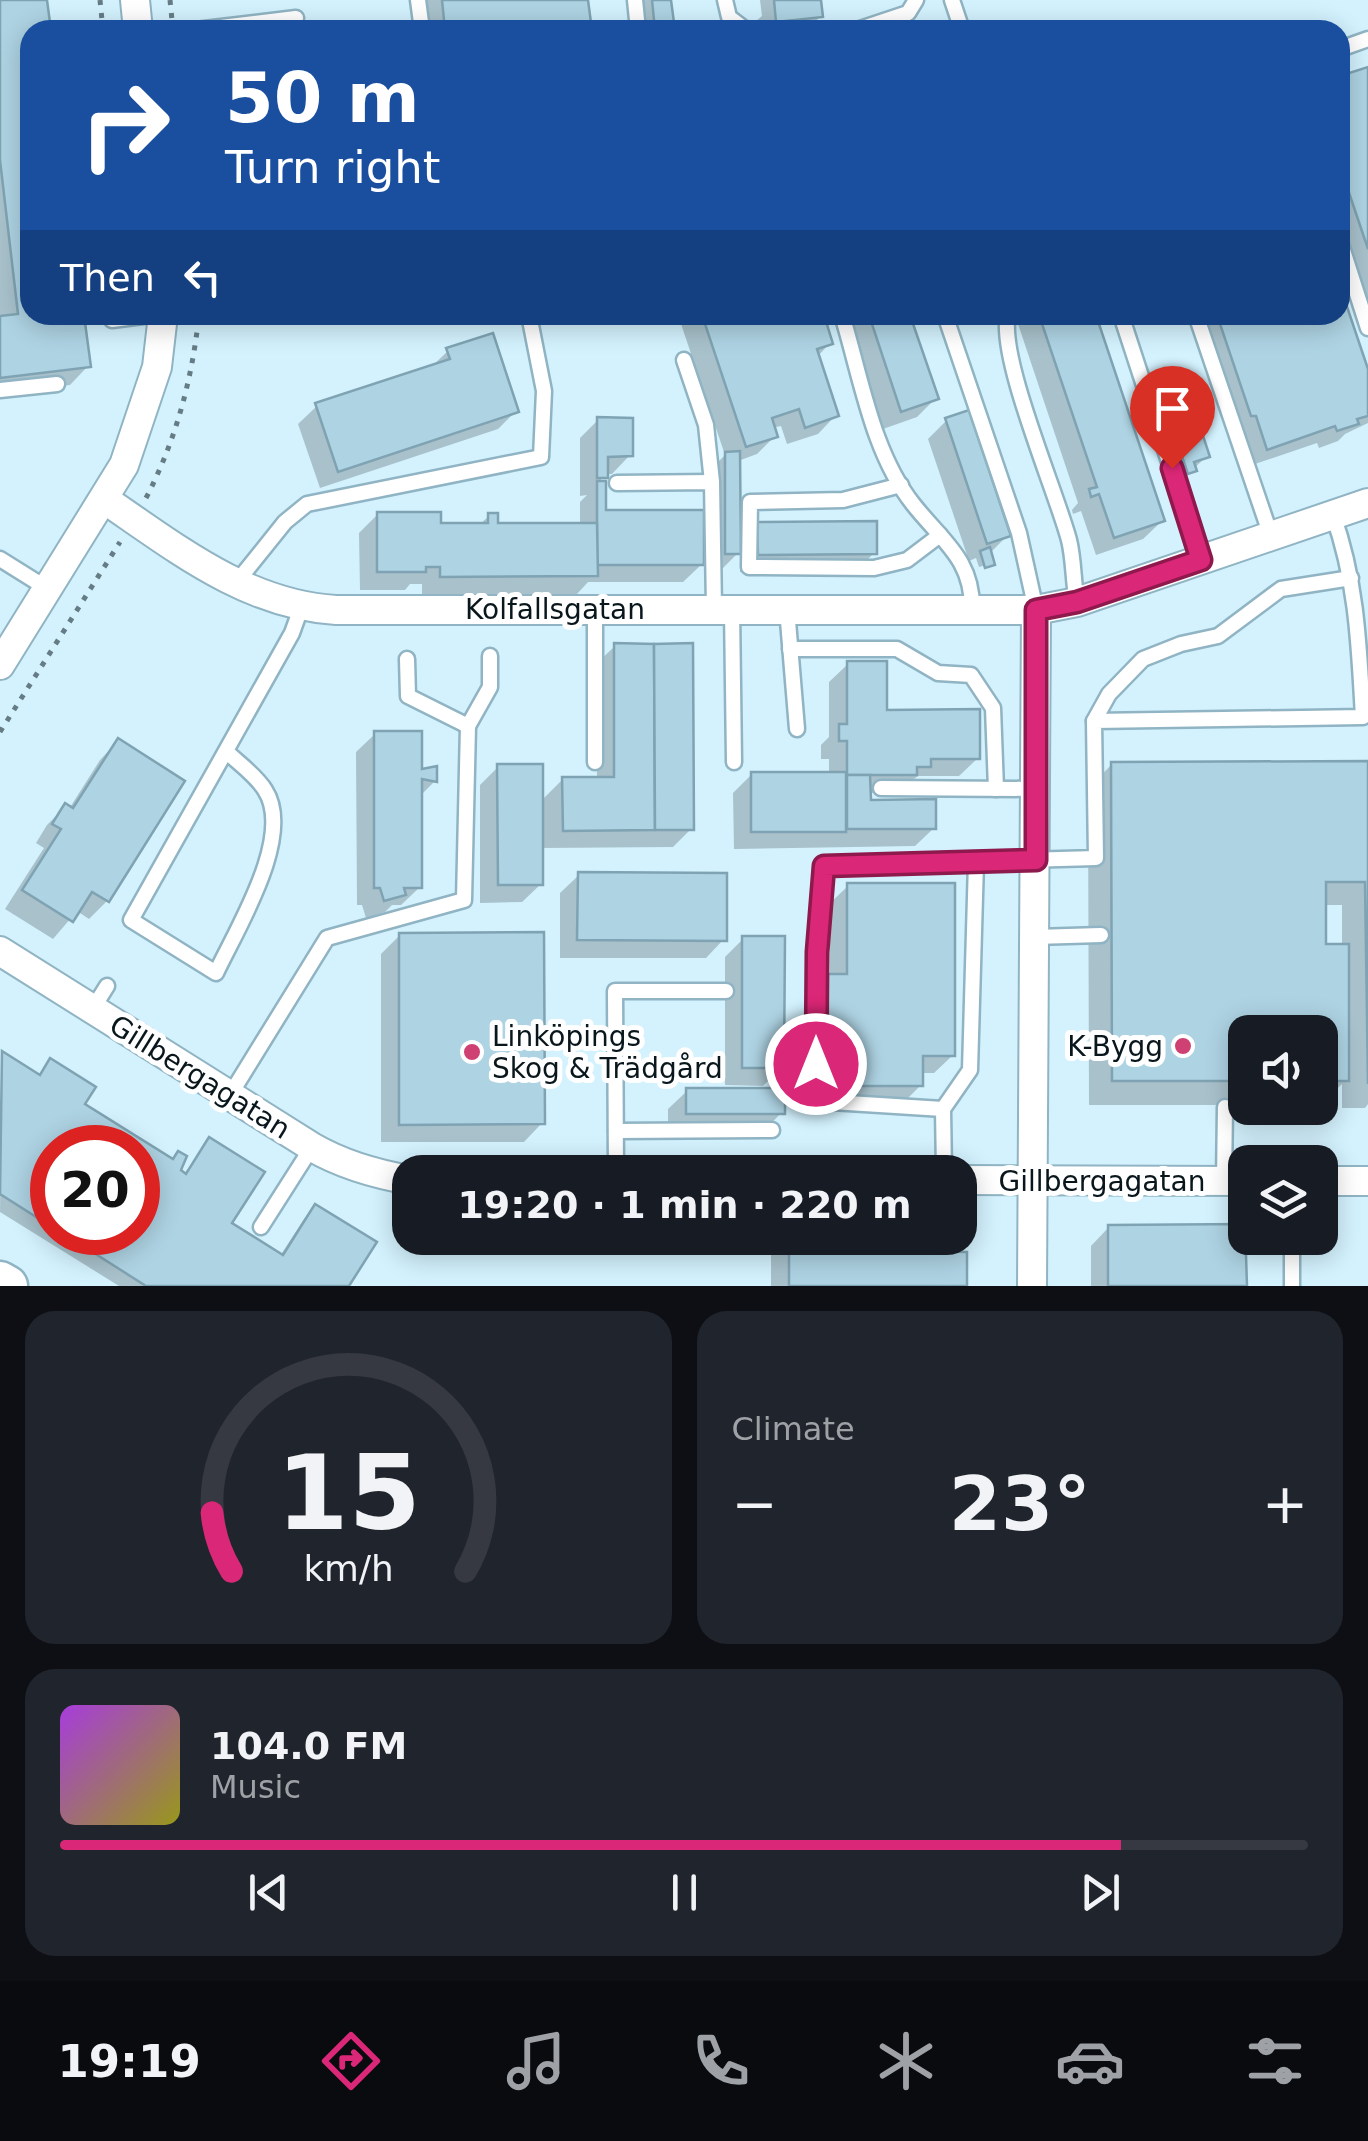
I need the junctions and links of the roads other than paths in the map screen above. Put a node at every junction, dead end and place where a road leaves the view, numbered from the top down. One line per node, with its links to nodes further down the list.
1 (916, 0): 4 (lane)
2 (296, 18): 3 (lane)
3 (279, 20)
4 (887, 20)
5 (1350, 273): 13 (lane)
6 (162, 325): 20 (street)
7 (531, 325): 28 (lane)
8 (845, 325): 19 (lane)
9 (948, 325): 36 (lane)
10 (1006, 325): 30 (lane)
11 (1125, 325): 26 (lane)
12 (1199, 325): 24 (lane)
13 (1368, 328)
14 (684, 360): 17 (lane)
15 (57, 384): 16 (lane)
16 (0, 390)
17 (712, 482): 18 (lane); 33 (lane)
18 (617, 483)
19 (901, 485): 23 (lane); 23 (lane)
20 (104, 499): 28 (street, Kolfallsgatan); 29 (street)
21 (1368, 503): 22 (street, Kolfallsgatan)
22 (1333, 515): 24 (street, Kolfallsgatan); 27 (lane)
23 (940, 535): 35 (lane)
24 (1271, 536): 26 (street, Kolfallsgatan)
25 (0, 559): 29 (lane)
26 (1201, 560): 30 (street, Kolfallsgatan)
27 (1351, 578): 41 (lane); 42 (lane)
28 (236, 584): 31 (street, Kolfallsgatan)
29 (48, 589): 40 (street)
30 (1077, 602): 36 (street, Kolfallsgatan)
31 (301, 608): 32 (street, Kolfallsgatan); 45 (lane)
32 (595, 608): 33 (street, Kolfallsgatan); 46 (lane)
33 (723, 609): 34 (street, Kolfallsgatan); 47 (lane)
34 (787, 609): 35 (street, Kolfallsgatan); 37 (lane)
35 (972, 610): 36 (street, Kolfallsgatan)
36 (1036, 610): 50 (street)
37 (790, 649): 44 (lane); 49 (lane)
38 (490, 656): 43 (lane)
39 (407, 659): 43 (lane)
40 (0, 665)
41 (1365, 718): 42 (lane)
42 (1094, 721): 51 (lane)
43 (468, 726): 57 (lane)
44 (797, 729)
45 (226, 751): 45 (lane)
46 (595, 762)
47 (734, 762)
48 (881, 788): 49 (lane)
49 (996, 789): 50 (lane)
50 (1036, 789): 51 (street)
51 (1036, 860): 52 (lane); 54 (street)
52 (976, 862): 59 (lane); 59 (lane)
53 (1101, 935): 54 (lane)
54 (1036, 937): 68 (street)
55 (0, 952): 57 (street, Gillbergagatan)
56 (726, 990): 60 (lane)
57 (230, 1095): 63 (street, Gillbergagatan)
58 (1224, 1107): 62 (lane)
59 (943, 1109): 65 (lane)
60 (616, 1130): 61 (lane); 64 (lane)
61 (772, 1130)
62 (1229, 1145)
63 (312, 1148): 66 (street, Gillbergagatan); 72 (lane)
64 (616, 1155)
65 (944, 1155)
66 (392, 1176)
67 (977, 1180): 68 (street, Gillbergagatan)
68 (1034, 1181): 69 (street, Gillbergagatan); 76 (street)
69 (1228, 1181)
70 (1338, 1181): 71 (street)
71 (1368, 1181)
72 (260, 1227)
73 (1292, 1255): 77 (lane)
74 (0, 1282): 75 (main road)
75 (7, 1286)
76 (1032, 1286)
77 (1292, 1286)

